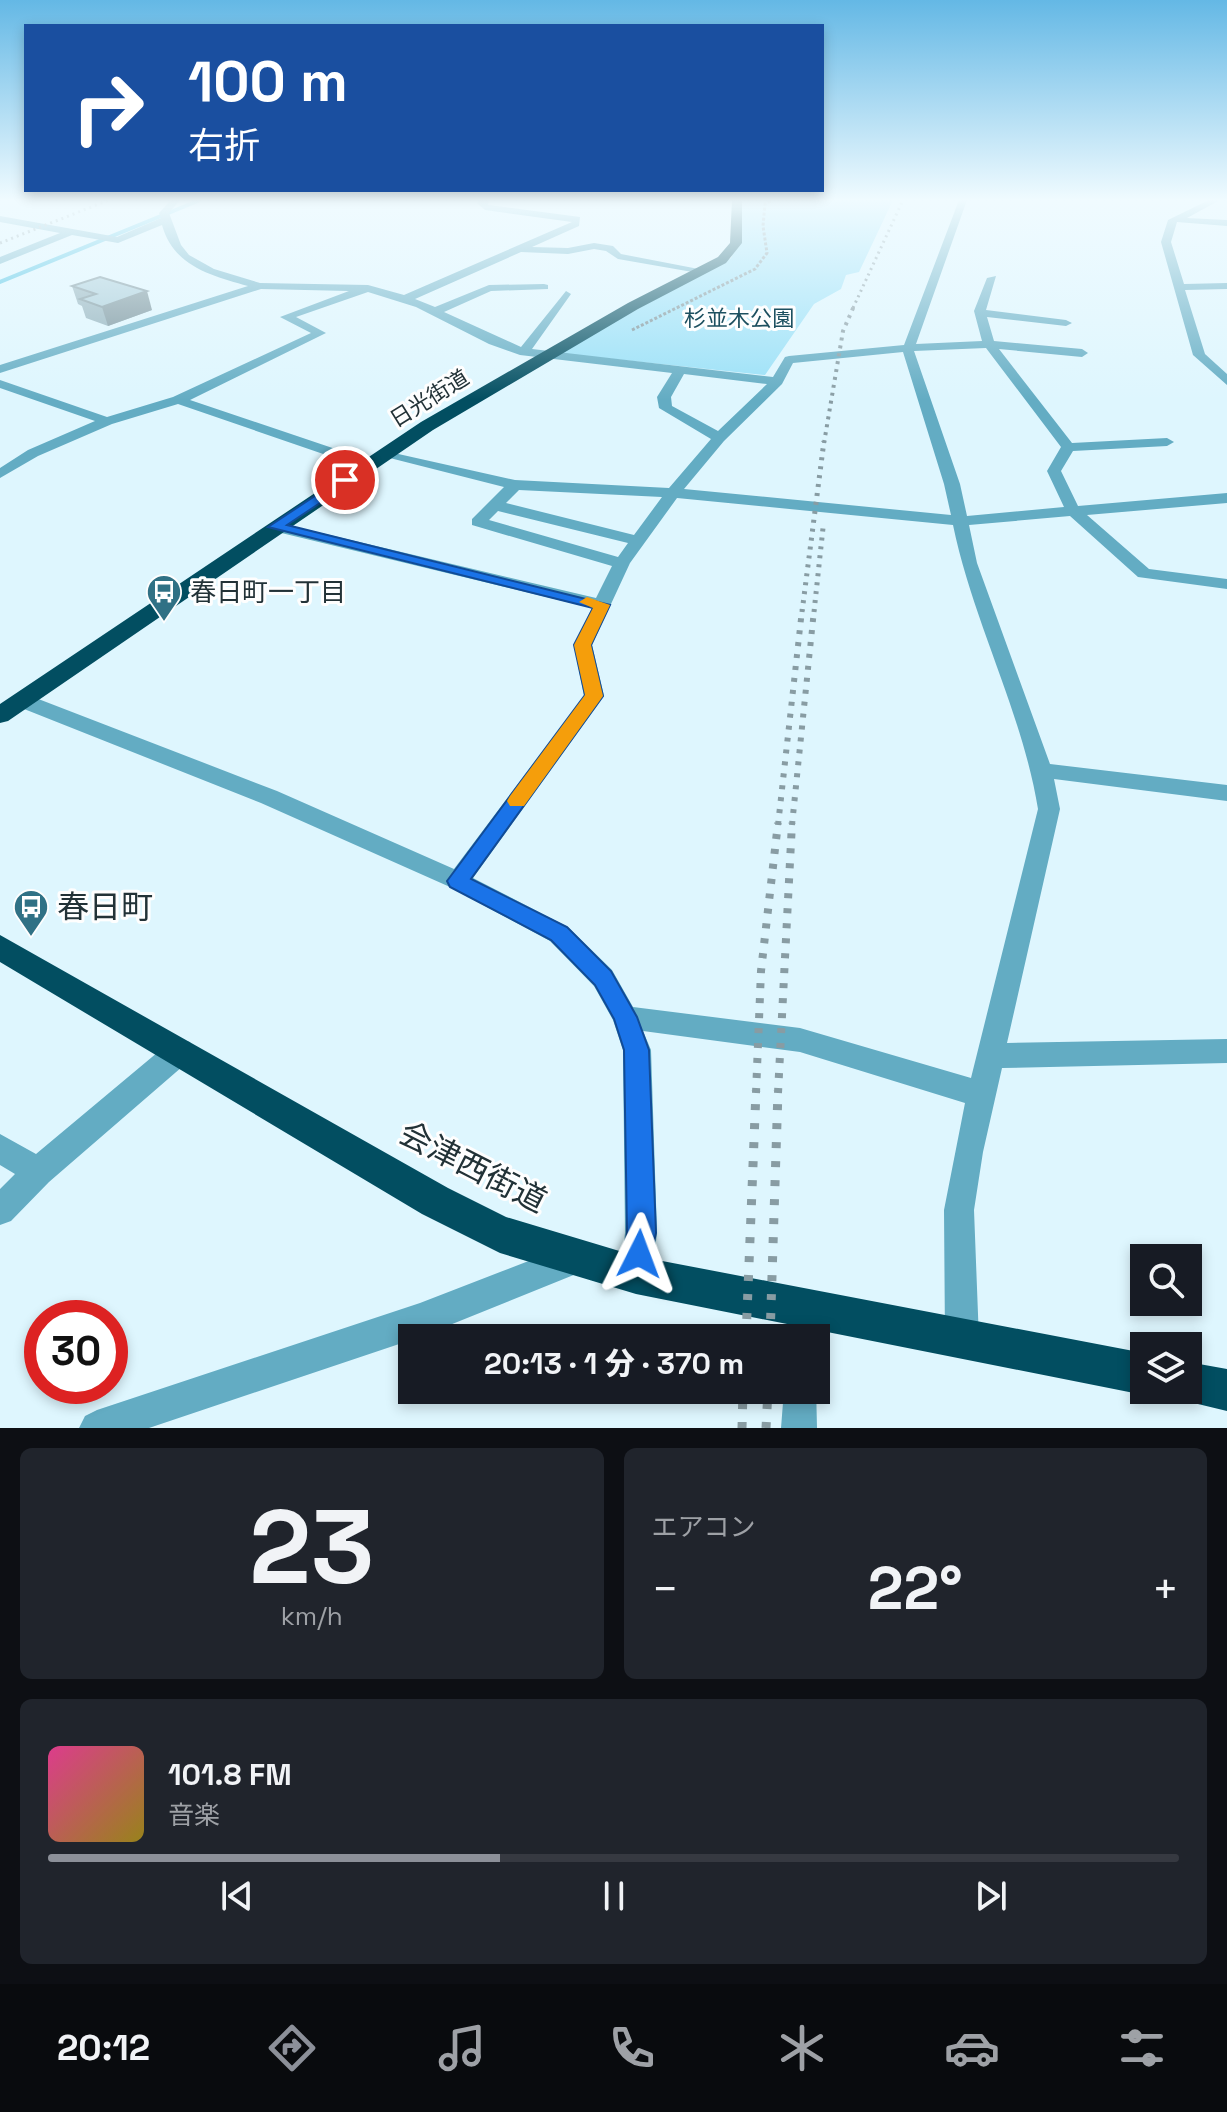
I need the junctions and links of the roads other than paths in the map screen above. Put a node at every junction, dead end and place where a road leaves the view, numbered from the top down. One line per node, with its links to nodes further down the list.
1 (205, 267): 9 (street)
2 (479, 267): 15 (street)
3 (679, 267): 7 (street)
4 (711, 267): 7 (highway, 日光街道)
5 (939, 267): 20 (street)
6 (1173, 267): 12 (street)
7 (704, 271): 23 (highway, 日光街道)
8 (992, 278): 17 (street)
9 (260, 286): 13 (street); 25 (street)
10 (1227, 286): 12 (street)
11 (544, 287): 16 (street)
12 (1179, 287): 27 (street)
13 (368, 288): 15 (street); 29 (street)
14 (566, 294): 21 (street)
15 (405, 299): 16 (street)
16 (439, 310): 21 (street)
17 (980, 313): 18 (street); 19 (street)
18 (1066, 323)
19 (989, 344): 20 (street); 22 (street); 33 (street)
20 (908, 350): 26 (street); 42 (street)
21 (524, 352): 23 (street)
22 (1082, 353)
23 (547, 355): 24 (street); 34 (highway, 日光街道)
24 (681, 368): 26 (street); 31 (street)
25 (0, 369)
26 (777, 381): 31 (street)
27 (1227, 381)
28 (0, 384): 30 (street)
29 (178, 400): 30 (street); 35 (street)
30 (107, 421): 36 (street)
31 (719, 438): 38 (street)
32 (1167, 442): 33 (street)
33 (1068, 447): 41 (street)
34 (385, 455): 35 (highway, 日光街道); 37 (street)
35 (369, 465): 43 (highway, 日光街道)
36 (0, 474)
37 (515, 485): 38 (street); 40 (street)
38 (673, 493): 42 (street); 44 (street)
39 (1227, 498): 41 (street)
40 (495, 505): 44 (street); 45 (street)
41 (1073, 511): 42 (street); 46 (street)
42 (960, 521): 50 (street)
43 (275, 527): 47 (street); 48 (highway, 日光街道)
44 (639, 541): 45 (street)
45 (622, 563): 47 (street)
46 (1227, 584)
47 (602, 605): 52 (street)
48 (21, 700): 49 (highway, 日光街道); 52 (street)
49 (0, 715)
50 (1042, 770): 51 (street); 57 (street)
51 (1227, 793)
52 (458, 881): 54 (street)
53 (0, 947): 55 (highway, 会津西街道)
54 (625, 1017): 58 (street); 63 (street)
55 (180, 1051): 60 (street); 62 (highway, 会津西街道)
56 (1227, 1051): 57 (street)
57 (993, 1056): 58 (street)
58 (980, 1094): 66 (street)
59 (0, 1148): 60 (street)
60 (38, 1172): 61 (street)
61 (0, 1210)
62 (575, 1259): 63 (highway, 会津西街道); 71 (street)
63 (636, 1275): 64 (highway, 会津西街道)
64 (805, 1324)
65 (830, 1327): 66 (highway, 会津西街道)
66 (962, 1340): 67 (highway, 会津西街道)
67 (1130, 1371)
68 (1202, 1386): 69 (highway)
69 (1227, 1390)
70 (800, 1404): 72 (street)
71 (97, 1428)
72 (799, 1428)

